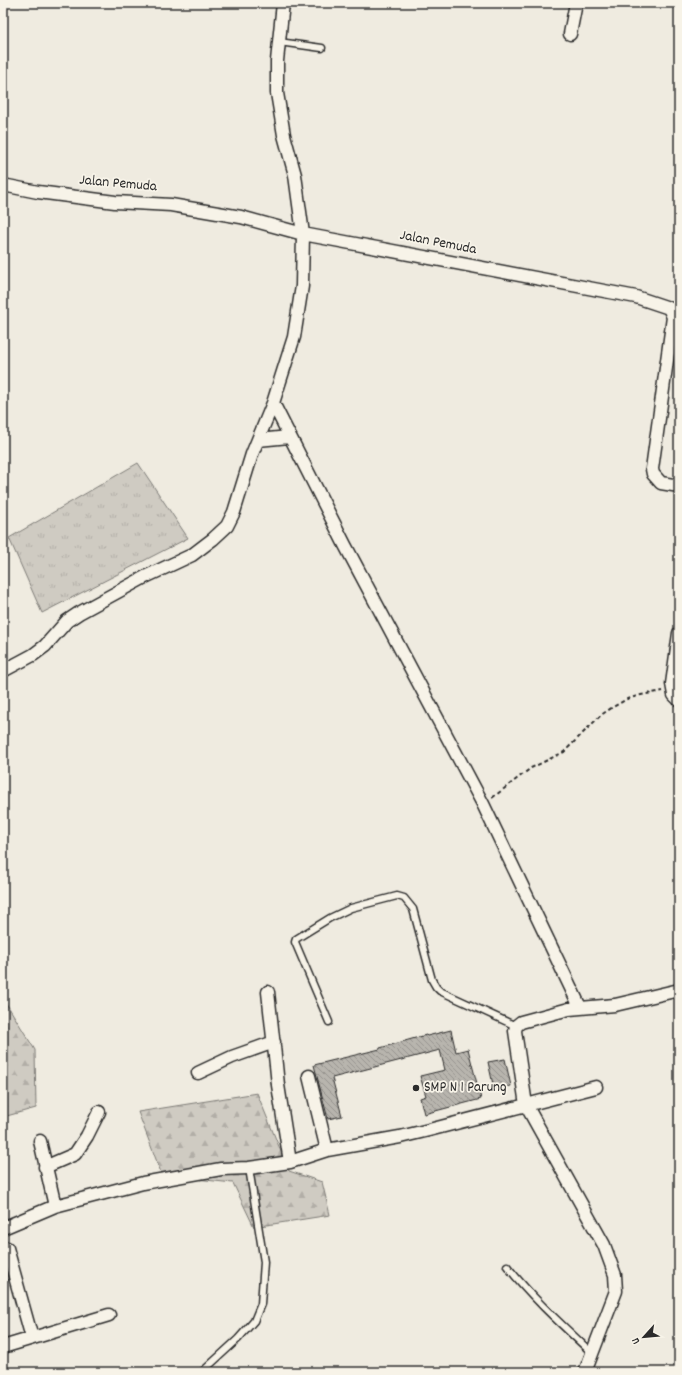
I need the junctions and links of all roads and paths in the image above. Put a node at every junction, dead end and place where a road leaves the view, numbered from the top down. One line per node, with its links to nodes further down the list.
1 (283, 3): 4 (street)
2 (576, 3): 3 (street)
3 (570, 34)
4 (279, 42): 5 (lane); 7 (street)
5 (322, 48)
6 (3, 186): 7 (street, Jalan Pemuda)
7 (303, 234): 8 (street); 11 (street, Jalan Pemuda)
8 (273, 403): 9 (street); 10 (street)
9 (289, 437): 10 (street); 15 (street)
10 (258, 440): 13 (street)
11 (679, 486)
12 (679, 633): 14 (street)
13 (3, 671)
14 (676, 695): 15 (path)
15 (483, 804): 18 (street)
16 (679, 990): 18 (street)
17 (268, 992): 21 (street)
18 (580, 1007): 20 (street)
19 (329, 1022): 20 (lane)
20 (516, 1026): 25 (street)
21 (274, 1042): 22 (street); 29 (street)
22 (198, 1073)
23 (309, 1076): 28 (street)
24 (596, 1087): 25 (street)
25 (526, 1105): 28 (street); 39 (street)
26 (99, 1112): 30 (street)
27 (40, 1141): 30 (street)
28 (327, 1150): 29 (street)
29 (290, 1162): 31 (street)
30 (45, 1167): 32 (street)
31 (249, 1168): 32 (street); 40 (lane)
32 (55, 1206): 33 (street)
33 (3, 1228)
34 (3, 1249): 37 (street)
35 (508, 1266): 39 (lane)
36 (109, 1314): 37 (street)
37 (32, 1338): 38 (street)
38 (3, 1347)
39 (592, 1353): 41 (street)
40 (202, 1372)
41 (585, 1372)

